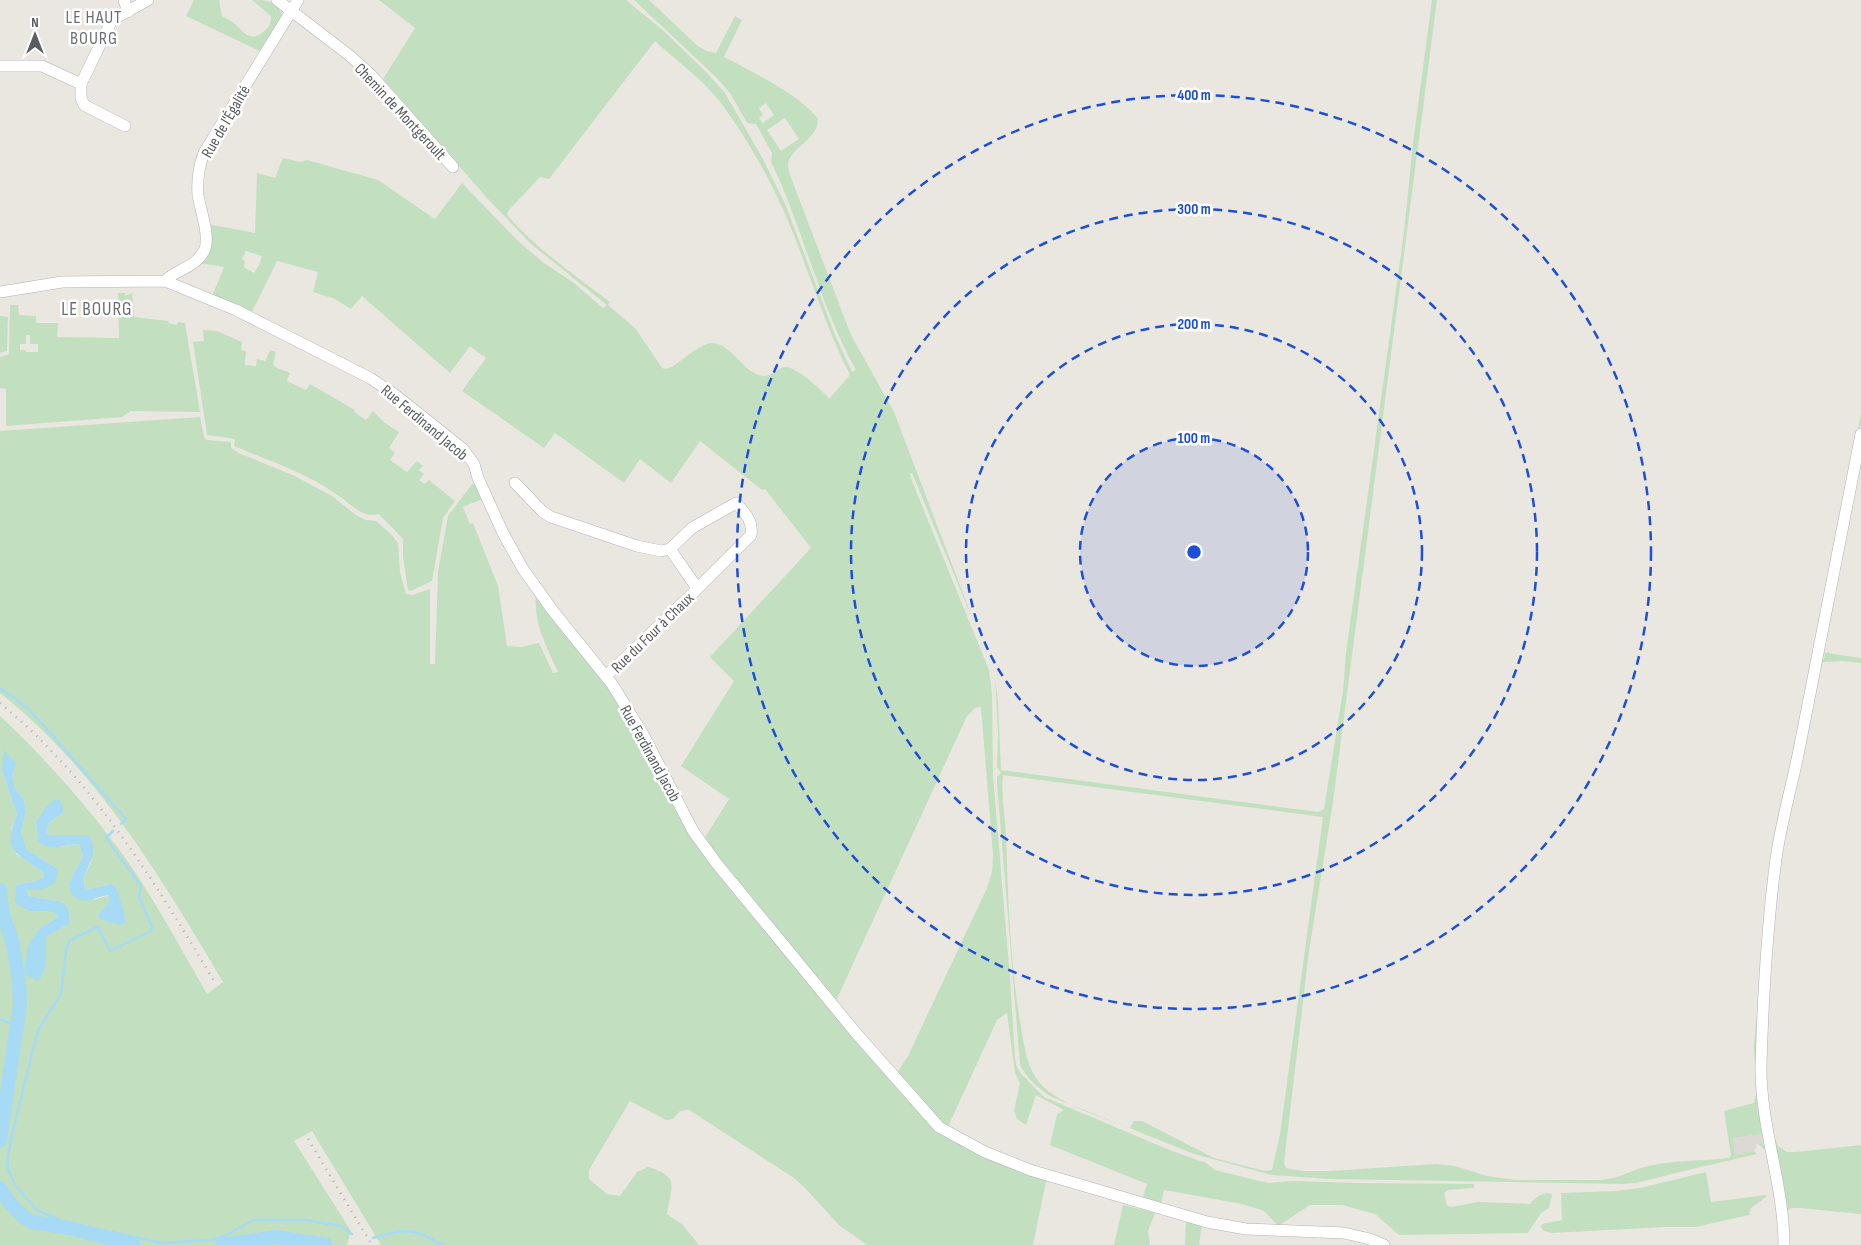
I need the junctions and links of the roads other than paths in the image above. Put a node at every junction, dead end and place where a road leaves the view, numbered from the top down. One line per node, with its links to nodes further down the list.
1 (124, 0): 6 (street)
2 (148, 0): 6 (street)
3 (277, 0): 5 (street, Chemin de Montgeroult)
4 (298, 0): 5 (street)
5 (292, 11): 10 (street, Chemin de Montgeroult); 11 (street, Rue de l'Égalité)
6 (128, 12): 8 (street)
7 (0, 66): 8 (street)
8 (81, 84): 9 (street)
9 (126, 126)
10 (453, 167)
11 (165, 282): 12 (street, Rue Ferdinand Jacob); 17 (street, Rue Ferdinand Jacob)
12 (0, 292)
13 (1861, 434): 19 (street)
14 (515, 483): 15 (street)
15 (670, 549): 16 (street, Rue du Four à Chaux); 16 (street, Rue du Four à Chaux)
16 (698, 588): 17 (street, Rue du Four à Chaux)
17 (606, 676): 18 (street, Rue Ferdinand Jacob)
18 (1384, 1245)
19 (1784, 1245)

